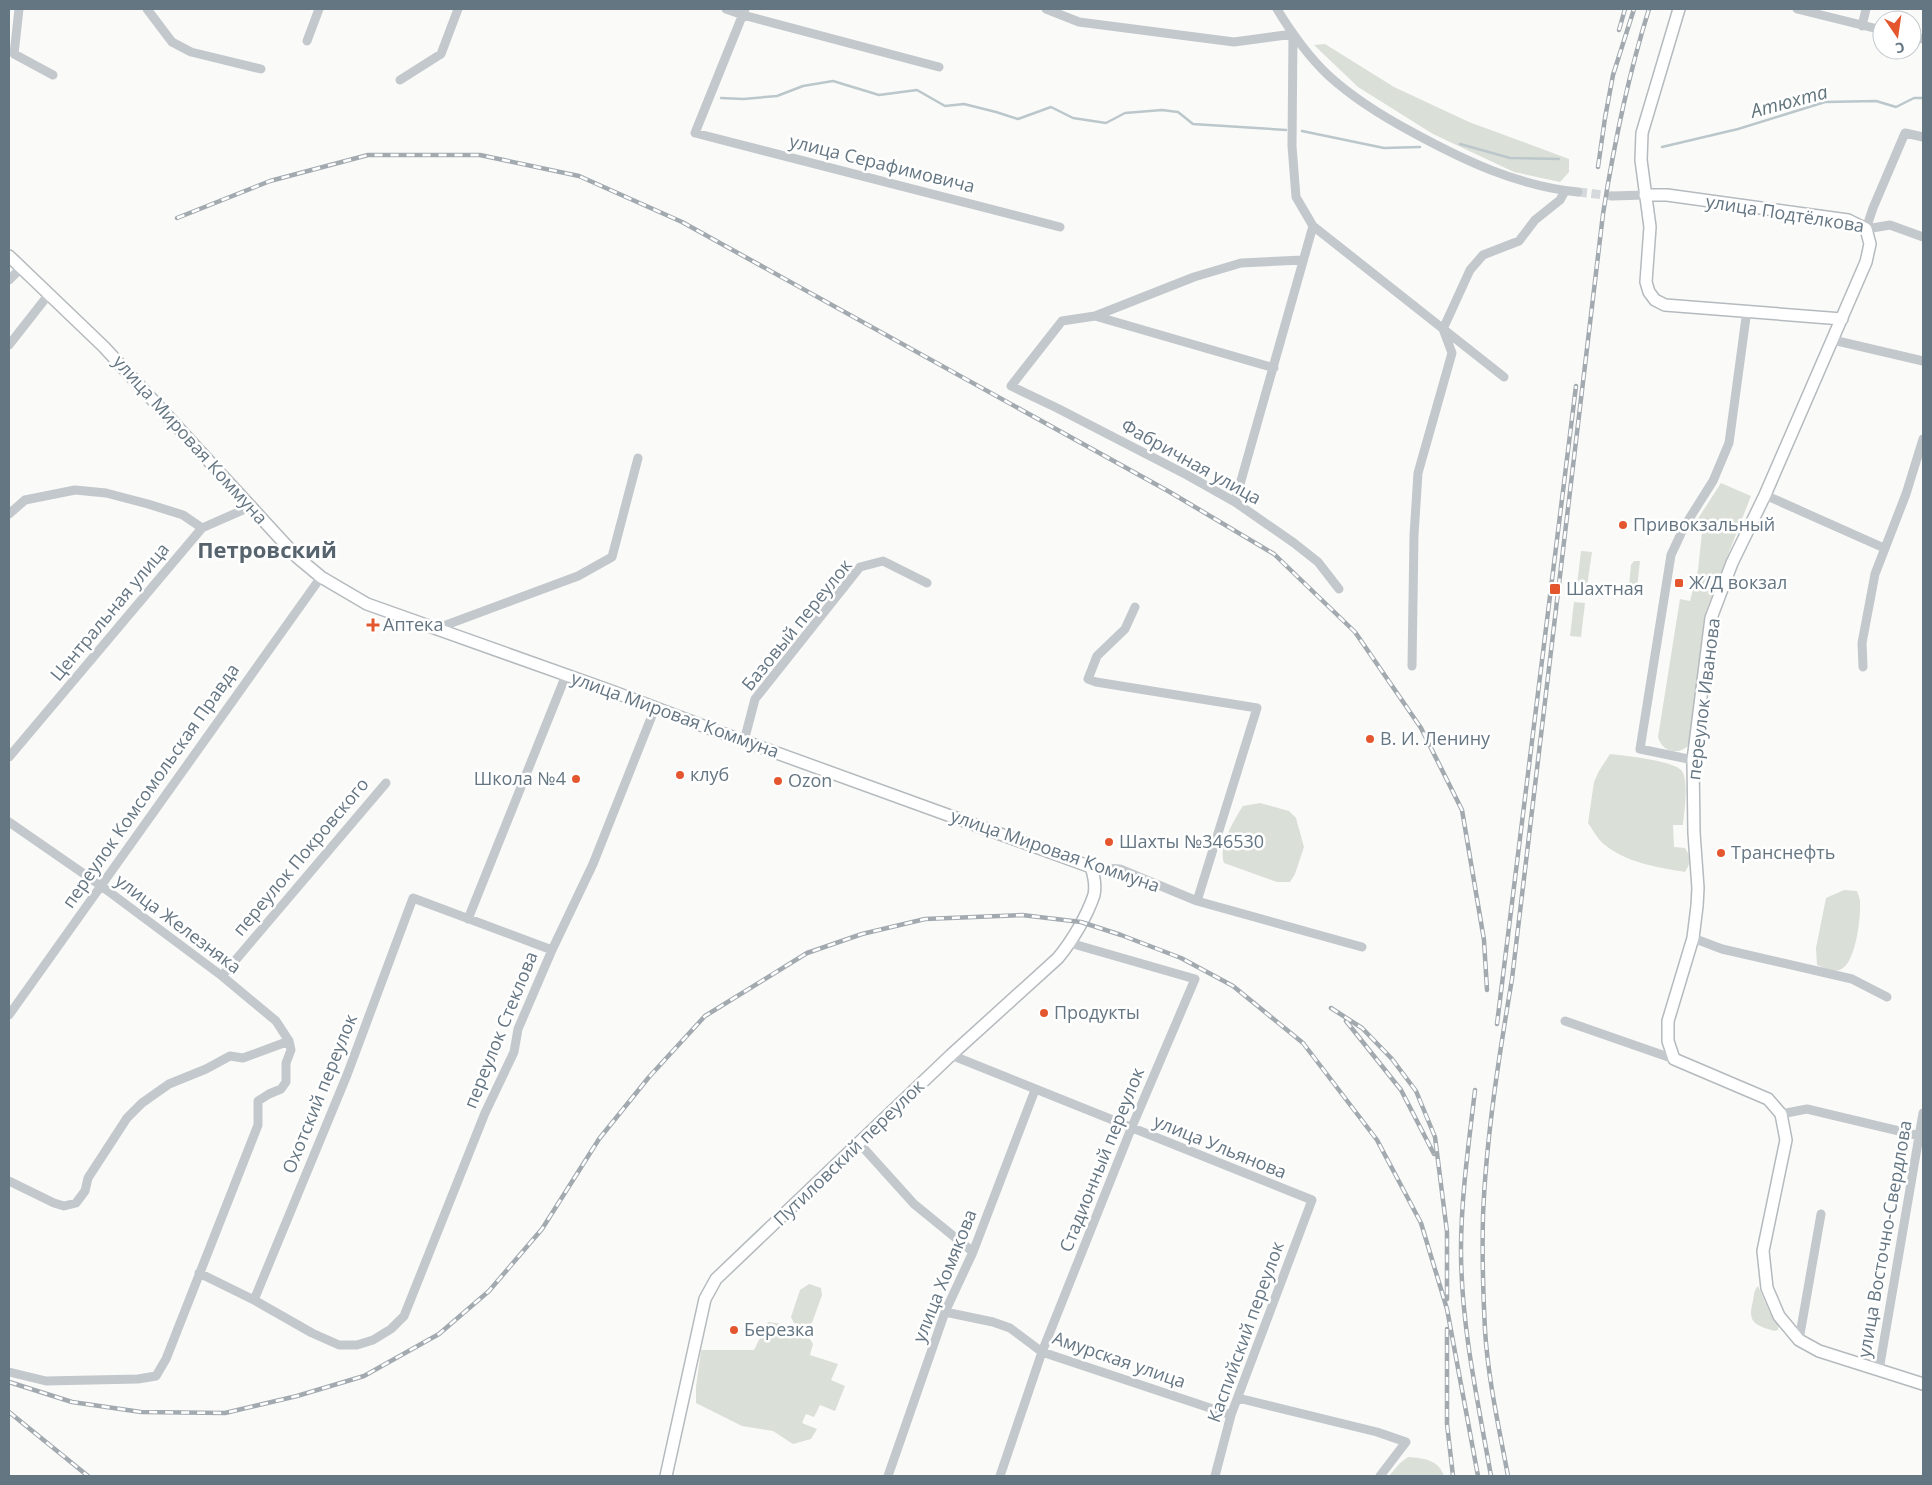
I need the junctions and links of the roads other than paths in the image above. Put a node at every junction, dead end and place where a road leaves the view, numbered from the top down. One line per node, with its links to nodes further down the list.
1 (19, 9): 18 (street)
2 (147, 9): 17 (street)
3 (318, 9): 15 (street)
4 (458, 9): 19 (street)
5 (726, 9): 11 (street)
6 (1046, 9): 14 (street)
7 (1278, 9): 14 (street)
8 (1679, 9): 23 (main road)
9 (1797, 9): 12 (street)
10 (1866, 9): 12 (street)
11 (744, 12): 16 (street); 26 (street, улица Серафимовича)
12 (1862, 26): 13 (street)
13 (1872, 28)
14 (1293, 34): 21 (street); 25 (street)
15 (307, 41)
16 (939, 67)
17 (261, 69)
18 (53, 75)
19 (400, 80)
20 (1923, 137): 27 (street, переулок Иванова)
21 (1565, 191): 22 (street); 37 (street)
22 (1578, 192)
23 (1645, 195): 24 (street); 27 (main road, улица Подтёлкова); 34 (main road)
24 (1612, 196)
25 (1313, 226): 30 (street); 37 (street)
26 (1060, 227)
27 (1866, 229): 28 (street, улица Подтёлкова); 36 (main road, переулок Иванова)
28 (1923, 237)
29 (9, 256): 31 (main road, улица Мировая Коммуна)
30 (1303, 260): 35 (street); 41 (street)
31 (21, 268): 32 (street); 33 (main road, улица Мировая Коммуна)
32 (9, 280)
33 (49, 294): 39 (street); 47 (main road, улица Мировая Коммуна)
34 (1747, 310): 36 (main road); 62 (street)
35 (1095, 316): 41 (street); 46 (street, Фабричная улица)
36 (1842, 319): 38 (main road, переулок Иванова)
37 (1443, 329): 42 (street); 56 (street)
38 (1833, 340): 40 (street); 45 (main road, переулок Иванова)
39 (9, 345)
40 (1923, 361)
41 (1274, 368): 46 (street)
42 (1504, 377)
43 (1923, 439): 50 (street)
44 (638, 458): 55 (street)
45 (1765, 496): 50 (street); 62 (main road, переулок Иванова)
46 (1235, 502): 53 (street, Фабричная улица)
47 (250, 507): 49 (street, Центральная улица); 51 (main road, улица Мировая Коммуна)
48 (9, 514): 49 (street)
49 (202, 528): 61 (street, Центральная улица)
50 (1884, 548): 57 (street)
51 (320, 577): 55 (main road, улица Мировая Коммуна); 66 (street, переулок Комсомольская Правда)
52 (927, 582): 60 (street, Базовый переулок)
53 (1339, 589)
54 (1135, 606): 67 (street)
55 (438, 628): 58 (main road, улица Мировая Коммуна)
56 (1412, 666)
57 (1863, 666)
58 (566, 675): 59 (main road, улица Мировая Коммуна); 68 (street)
59 (655, 708): 60 (main road, улица Мировая Коммуна); 72 (street, переулок Стеклова)
60 (744, 741): 65 (main road, улица Мировая Коммуна)
61 (9, 757)
62 (1693, 760): 69 (main road, переулок Иванова)
63 (386, 783): 73 (street, переулок Покровского)
64 (9, 822): 66 (street, улица Железняка)
65 (1091, 867): 67 (street, улица Мировая Коммуна); 70 (main road, Путиловский переулок)
66 (100, 886): 73 (street, улица Железняка); 75 (street, переулок Комсомольская Правда)
67 (1197, 901): 71 (street, улица Мировая Коммуна)
68 (468, 919): 72 (street); 91 (street, Охотский переулок)
69 (1693, 938): 74 (street); 79 (main road, переулок Иванова)
70 (1070, 943): 78 (main road, Путиловский переулок); 83 (street, Стадионный переулок)
71 (1362, 947)
72 (552, 950): 91 (street, переулок Стеклова)
73 (222, 976): 77 (street, улица Железняка)
74 (1888, 996)
75 (9, 1015)
76 (1565, 1021): 79 (street)
77 (289, 1041): 86 (street); 90 (street)
78 (950, 1055): 80 (street, улица Ульянова); 85 (main road, Путиловский переулок)
79 (1674, 1060): 81 (main road)
80 (1035, 1090): 83 (street, улица Ульянова); 89 (street, улица Хомякова)
81 (1781, 1114): 84 (street); 93 (main road)
82 (1923, 1114): 84 (street, улица Восточно-Свердлова)
83 (1131, 1129): 87 (street, улица Ульянова); 94 (street, Стадионный переулок)
84 (1920, 1136): 95 (street, улица Восточно-Свердлова)
85 (859, 1143): 89 (street); 100 (main road, Путиловский переулок)
86 (9, 1181)
87 (1312, 1200): 98 (street, Каспийский переулок)
88 (1821, 1214): 93 (street)
89 (973, 1252): 92 (street, улица Хомякова)
90 (199, 1272): 91 (street); 96 (street)
91 (254, 1300)
92 (945, 1312): 94 (street, Амурская улица); 101 (street, улица Хомякова)
93 (1799, 1340): 95 (main road)
94 (1042, 1352): 99 (street, Амурская улица); 102 (street, Стадионный переулок)
95 (1879, 1370): 97 (main road)
96 (9, 1372)
97 (1923, 1384)
98 (1238, 1398): 99 (street, Каспийский переулок); 104 (street)
99 (1231, 1415): 103 (street, Каспийский переулок)
100 (666, 1476)
101 (888, 1476)
102 (1000, 1476)
103 (1215, 1476)
104 (1380, 1476)

